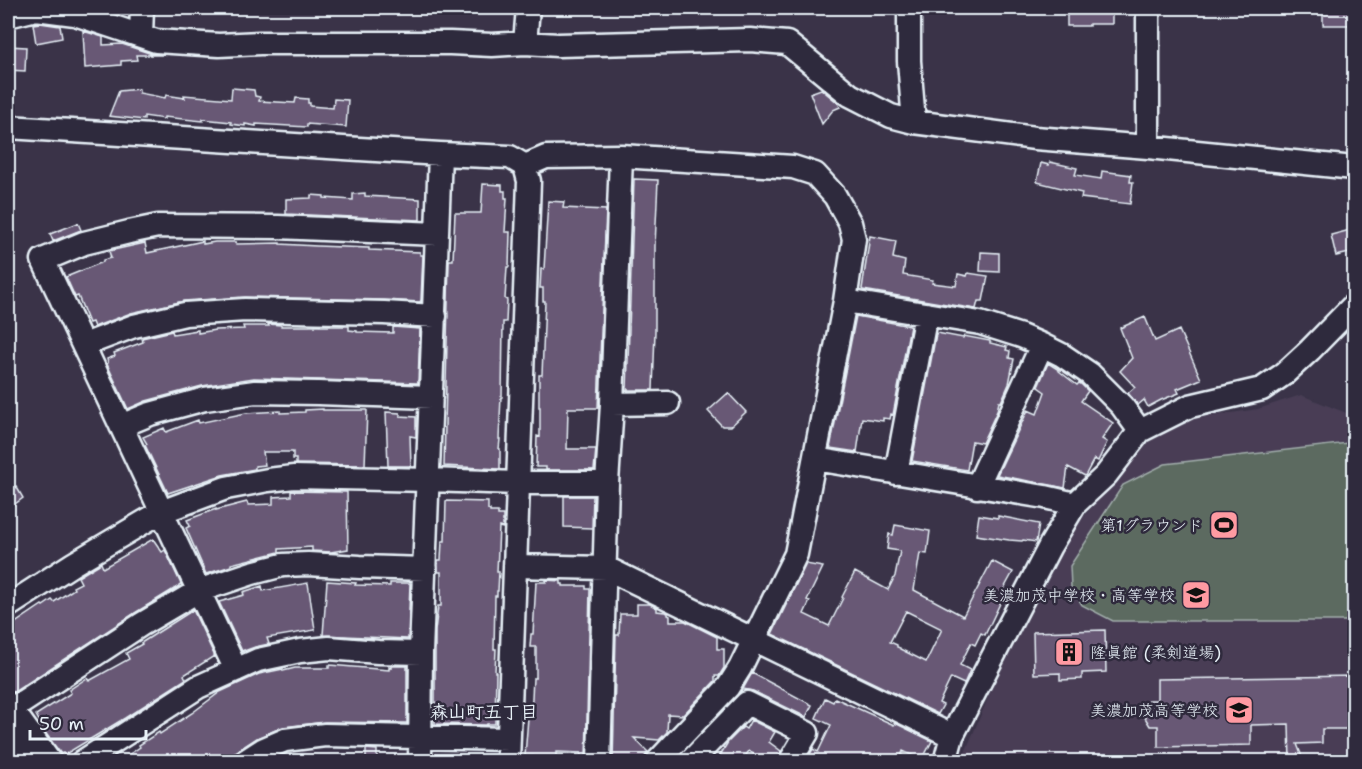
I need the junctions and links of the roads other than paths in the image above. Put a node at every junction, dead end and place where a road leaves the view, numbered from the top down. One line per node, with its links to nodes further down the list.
1 (142, 8): 6 (street)
2 (528, 8): 7 (street)
3 (909, 8): 8 (street)
4 (1148, 8): 10 (street)
5 (8, 16): 6 (street)
6 (141, 36): 7 (street)
7 (525, 43): 8 (street)
8 (914, 122): 10 (street)
9 (8, 127): 11 (street)
10 (1148, 147): 14 (street)
11 (440, 154): 13 (street); 15 (street)
12 (621, 156): 13 (street); 16 (street); 24 (street)
13 (525, 166): 30 (street)
14 (1354, 168)
15 (437, 234): 19 (street); 20 (street)
16 (844, 301): 18 (street); 27 (street)
17 (1354, 305): 26 (street)
18 (926, 314): 21 (street); 28 (street)
19 (435, 316): 20 (street); 22 (street)
20 (84, 345): 25 (street)
21 (1042, 345): 26 (street); 32 (street)
22 (431, 397): 25 (street); 29 (street)
23 (668, 403): 24 (street)
24 (612, 404): 31 (street)
25 (121, 426): 34 (street)
26 (1140, 431): 33 (street)
27 (815, 459): 28 (street); 40 (street)
28 (896, 473): 32 (street)
29 (429, 480): 30 (street); 34 (street); 36 (street)
30 (518, 483): 31 (street); 35 (street)
31 (608, 483): 37 (street)
32 (977, 487): 33 (street)
33 (1075, 504): 44 (street)
34 (161, 512): 38 (street); 39 (street)
35 (515, 566): 37 (street); 46 (street)
36 (425, 568): 38 (street); 41 (street)
37 (606, 568): 40 (street); 52 (street)
38 (198, 591): 42 (street); 43 (street)
39 (8, 606)
40 (754, 640): 44 (street); 53 (street)
41 (422, 653): 42 (street); 45 (street)
42 (236, 670): 48 (street)
43 (10, 706): 47 (street)
44 (952, 736): 56 (street)
45 (421, 737): 46 (street); 49 (street); 50 (street)
46 (508, 739): 51 (street)
47 (50, 762)
48 (82, 762)
49 (244, 762)
50 (420, 762)
51 (508, 762)
52 (600, 762)
53 (657, 762)
54 (690, 762): 55 (street)
55 (790, 762)
56 (945, 762)

